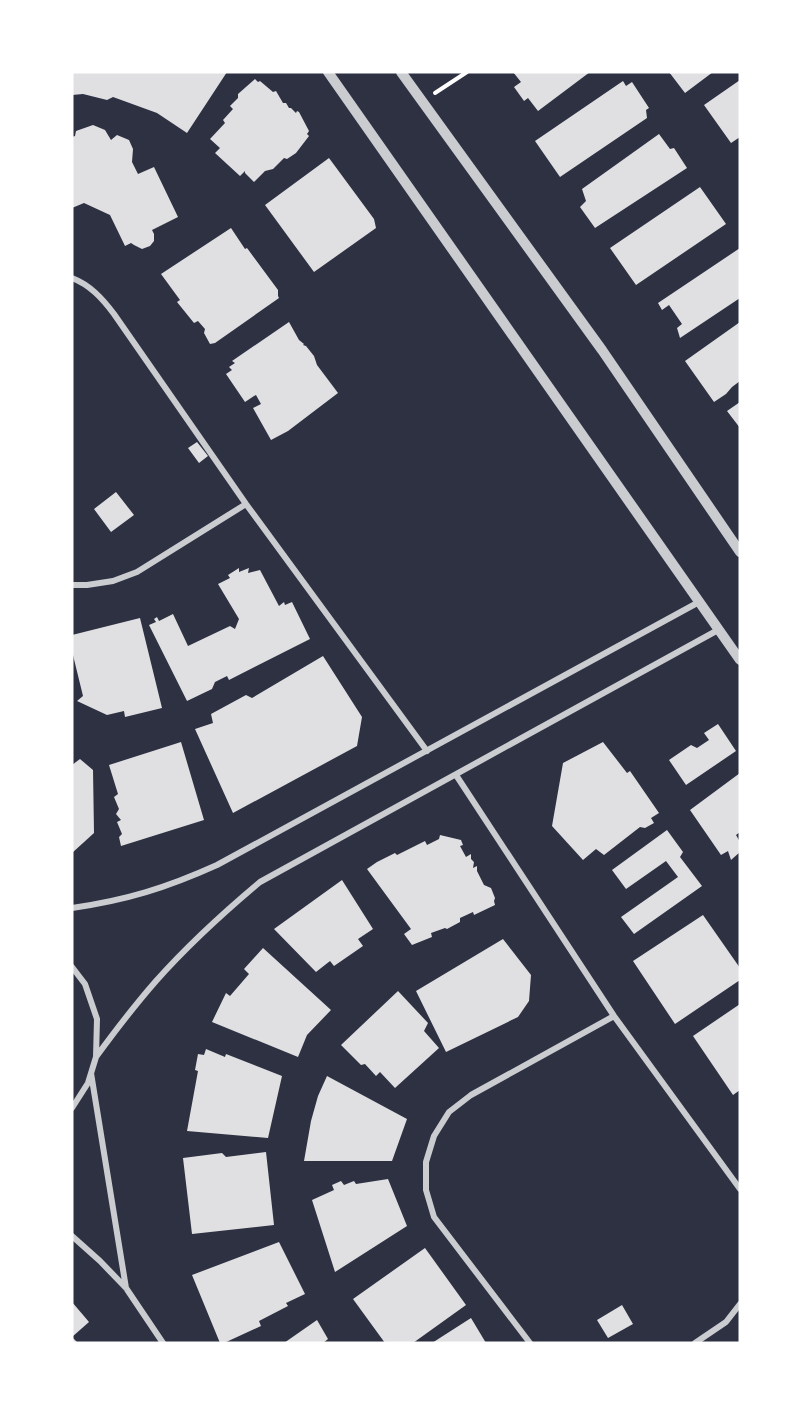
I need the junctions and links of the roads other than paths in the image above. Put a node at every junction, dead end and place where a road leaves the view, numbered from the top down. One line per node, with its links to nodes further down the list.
1 (328, 72): 7 (street)
2 (401, 72): 5 (street)
3 (72, 278): 4 (street)
4 (246, 504): 6 (street); 10 (street)
5 (740, 552)
6 (72, 585)
7 (699, 602): 8 (street); 10 (street)
8 (718, 630): 9 (street); 11 (street)
9 (740, 660)
10 (427, 751): 12 (street)
11 (456, 775): 14 (street); 15 (street)
12 (72, 908)
13 (72, 967): 15 (street)
14 (614, 1016): 18 (street); 23 (street)
15 (96, 1057): 16 (street)
16 (91, 1073): 17 (street); 20 (street)
17 (72, 1108)
18 (740, 1189)
19 (72, 1236): 20 (street)
20 (126, 1288): 22 (street)
21 (740, 1304): 24 (street)
22 (163, 1343)
23 (530, 1343)
24 (695, 1343)

